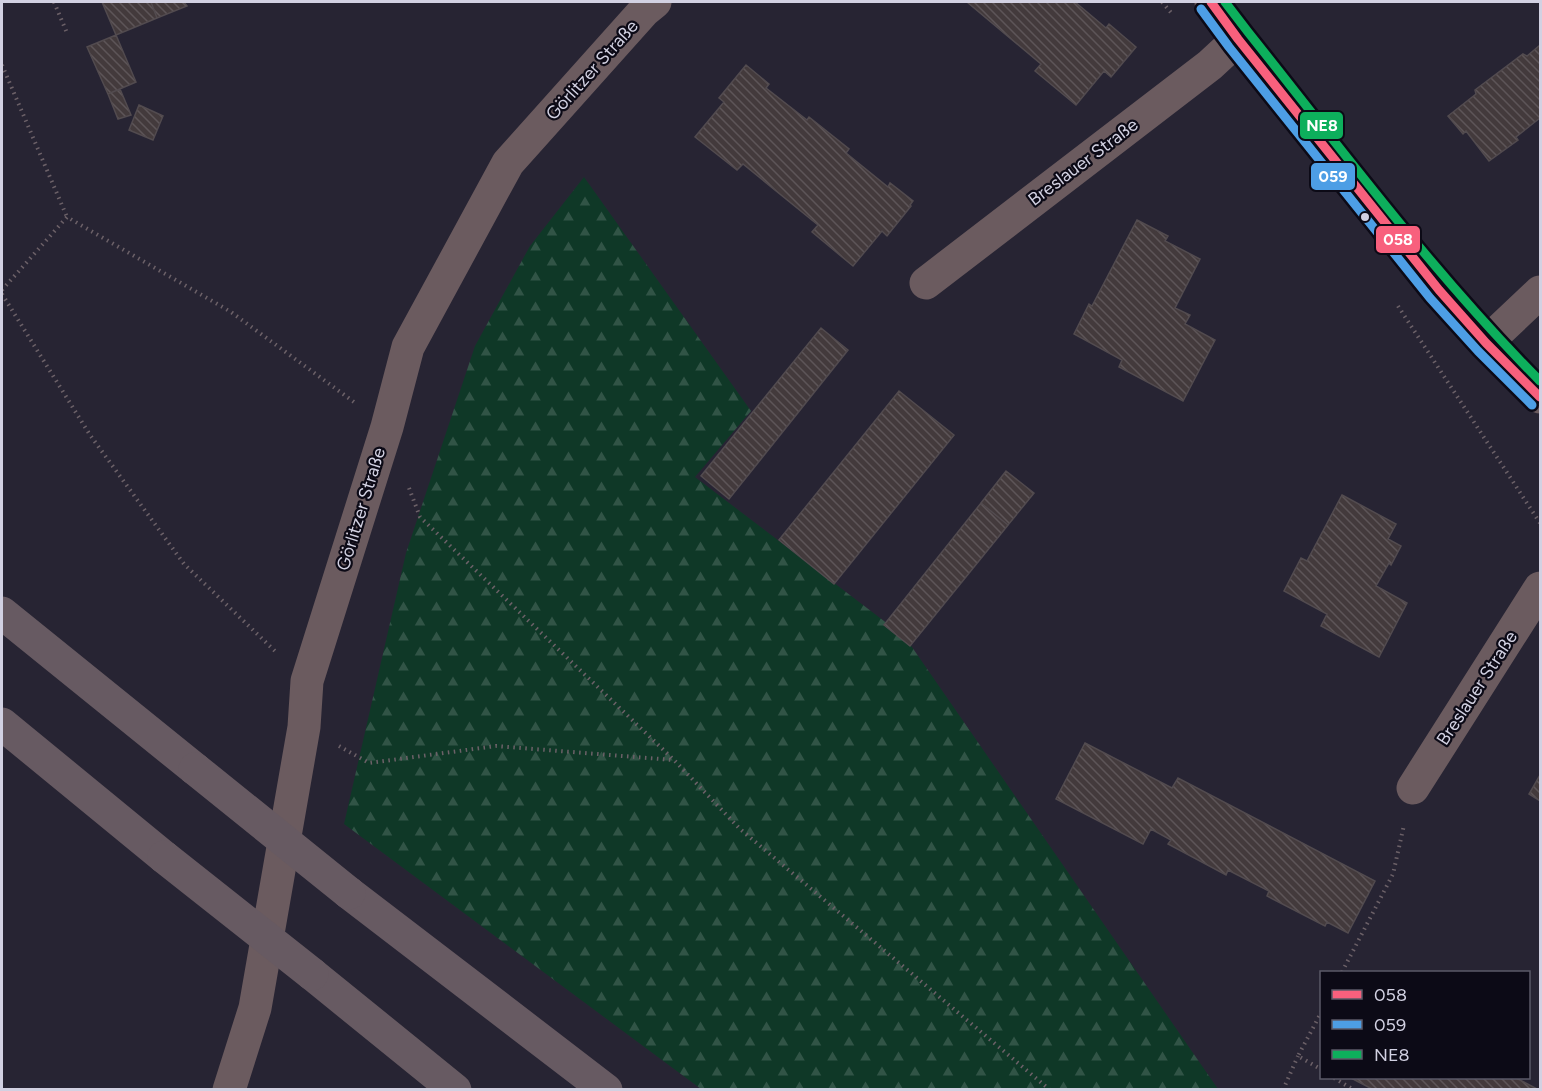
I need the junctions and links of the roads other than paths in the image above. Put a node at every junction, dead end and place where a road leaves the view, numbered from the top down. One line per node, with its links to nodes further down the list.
1 (655, 2): 12 (street, Görlitzer Straße)
2 (1211, 2): 3 (street)
3 (1238, 39): 4 (street, Breslauer Straße); 6 (street)
4 (926, 283)
5 (1540, 292): 6 (street)
6 (1486, 343): 7 (street)
7 (1540, 397)
8 (1540, 588): 11 (street, Breslauer Straße)
9 (2, 613): 14 (highway, bridge)
10 (2, 724): 13 (highway, bridge)
11 (1413, 788)
12 (229, 1089)
13 (455, 1089)
14 (606, 1089)

